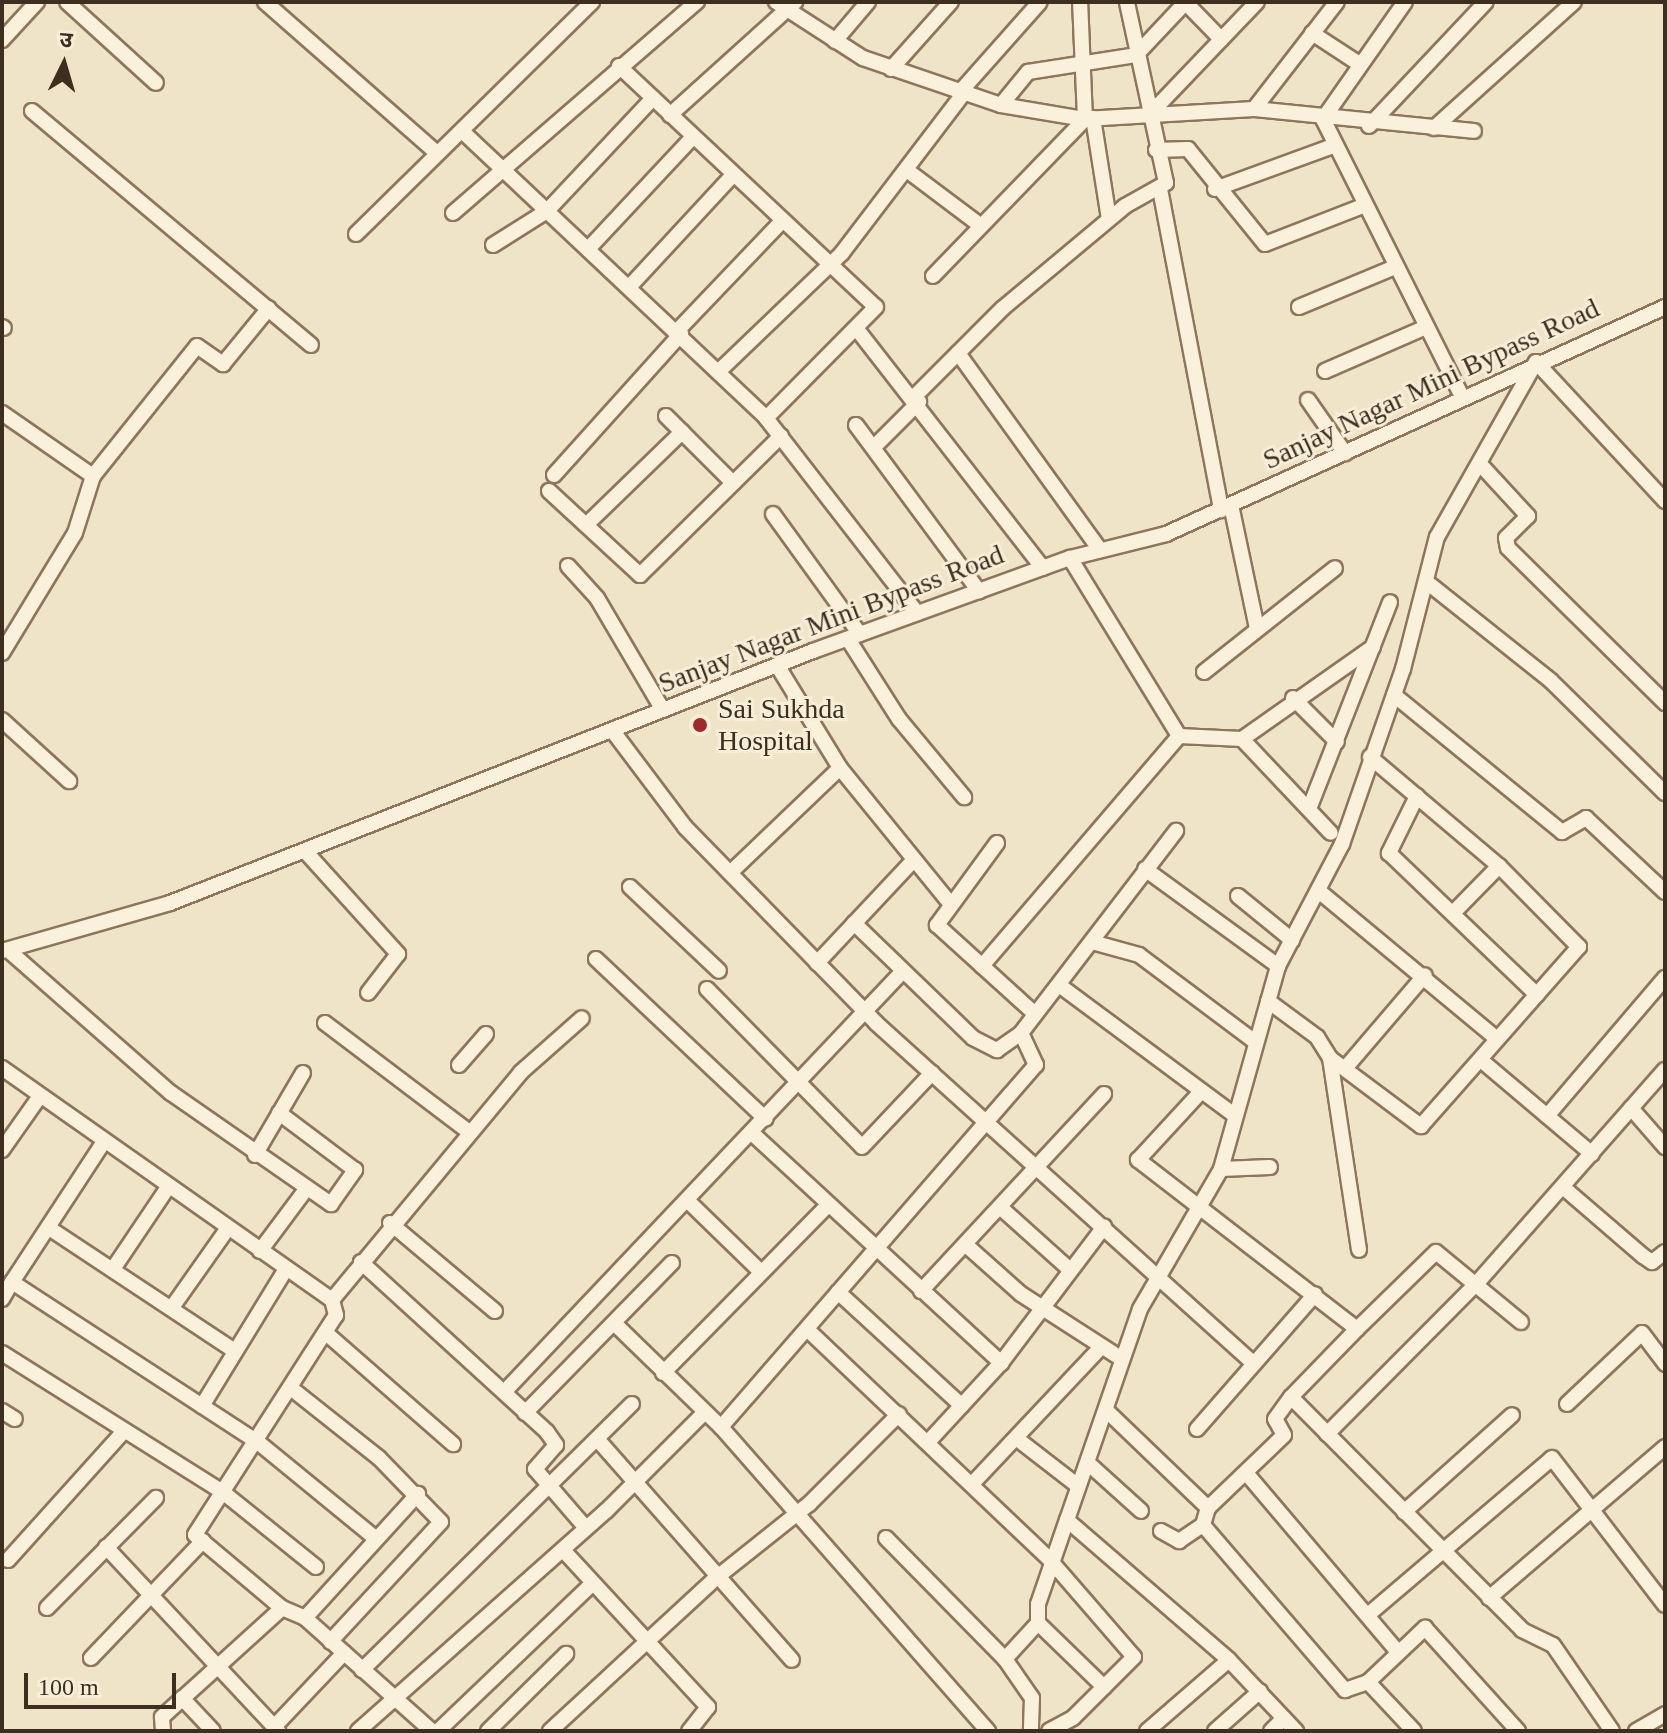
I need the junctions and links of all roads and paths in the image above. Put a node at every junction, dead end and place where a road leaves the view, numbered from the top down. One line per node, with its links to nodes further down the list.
1 (37, 2): 20 (street)
2 (67, 2): 27 (street)
3 (265, 2): 44 (street)
4 (592, 2): 40 (street)
5 (697, 2): 25 (street)
6 (868, 2): 21 (street)
7 (951, 2): 26 (street)
8 (1040, 2): 28 (street)
9 (1080, 2): 23 (street)
10 (1127, 2): 22 (street)
11 (1186, 2): 19 (street); 22 (street)
12 (1257, 2): 19 (street)
13 (1337, 2): 18 (street)
14 (1405, 2): 24 (street)
15 (1486, 2): 37 (street)
16 (786, 5): 21 (street); 33 (street)
17 (1564, 5): 38 (street)
18 (1312, 33): 24 (street); 31 (street)
19 (1221, 39): 34 (street)
20 (2, 40)
21 (835, 41): 26 (street)
22 (1136, 55): 23 (street); 34 (street)
23 (1084, 63): 30 (street); 35 (street)
24 (1358, 63): 36 (street)
25 (619, 66): 29 (street); 46 (street)
26 (891, 69): 28 (street)
27 (156, 83)
28 (962, 93): 30 (street); 45 (street)
29 (653, 98): 33 (street); 51 (street)
30 (1001, 105): 35 (street)
31 (1254, 109): 34 (street); 36 (street)
32 (32, 111): 65 (street)
33 (670, 115): 41 (street)
34 (1149, 115): 35 (street); 43 (street)
35 (1089, 118): 53 (street); 55 (street)
36 (1323, 119): 37 (street); 42 (street)
37 (1369, 126): 38 (street)
38 (1434, 128): 39 (street)
39 (1474, 131)
40 (463, 132): 44 (street); 46 (street)
41 (693, 137): 47 (street); 58 (street)
42 (1333, 146): 49 (street); 50 (street)
43 (1156, 150): 48 (street); 49 (street)
44 (436, 152): 56 (street)
45 (908, 171): 55 (street); 59 (street)
46 (502, 173): 51 (street); 52 (street)
47 (733, 175): 54 (street); 62 (street)
48 (1160, 189): 53 (street); 91 (street)
49 (1215, 189): 50 (street)
50 (1363, 206): 60 (street)
51 (547, 211): 57 (street); 58 (street)
52 (453, 213)
53 (1109, 219): 70 (street)
54 (783, 220): 59 (street); 68 (street)
55 (980, 225): 61 (street)
56 (356, 234)
57 (493, 245)
58 (589, 248): 62 (street)
59 (831, 264): 67 (street); 73 (street)
60 (1395, 267): 63 (street); 66 (street)
61 (933, 276)
62 (631, 285): 68 (street)
63 (1299, 307)
64 (1665, 307): 71 (street, Sanjay Nagar Mini Bypass Road)
65 (269, 308): 69 (street); 87 (street)
66 (1426, 327): 72 (street); 74 (street)
67 (856, 328): 75 (street); 79 (street)
68 (679, 333): 73 (street); 86 (street)
69 (311, 345)
70 (958, 353): 75 (street); 94 (street)
71 (1536, 362): 74 (street, Sanjay Nagar Mini Bypass Road); 85 (street); 90 (street)
72 (1325, 371)
73 (718, 372): 79 (street)
74 (1462, 397): 84 (street, Sanjay Nagar Mini Bypass Road)
75 (917, 399): 83 (street); 97 (street)
76 (1308, 400): 84 (street)
77 (2, 413): 87 (street)
78 (666, 416): 81 (street)
79 (766, 418): 82 (street)
80 (856, 425): 83 (street)
81 (682, 432): 88 (street); 93 (street)
82 (781, 436): 88 (street); 102 (street)
83 (874, 447): 100 (street)
84 (1345, 453): 91 (street, Sanjay Nagar Mini Bypass Road)
85 (1480, 464): 99 (street); 111 (street)
86 (554, 475)
87 (93, 476): 106 (street)
88 (733, 483): 93 (street)
89 (549, 491): 93 (street)
90 (1665, 501)
91 (1226, 507): 94 (street, Sanjay Nagar Mini Bypass Road); 103 (street)
92 (773, 514): 104 (street)
93 (586, 525)
94 (1100, 550): 95 (street, Sanjay Nagar Mini Bypass Road)
95 (1070, 558): 97 (street, Sanjay Nagar Mini Bypass Road); 115 (street)
96 (568, 566): 112 (street)
97 (1043, 568): 100 (street, Sanjay Nagar Mini Bypass Road)
98 (1335, 568): 103 (street)
99 (1428, 583): 109 (street); 121 (street)
100 (979, 591): 102 (street, Sanjay Nagar Mini Bypass Road)
101 (1390, 602): 105 (street)
102 (917, 613): 104 (street, Sanjay Nagar Mini Bypass Road)
103 (1257, 628): 108 (street)
104 (854, 636): 107 (street, Sanjay Nagar Mini Bypass Road); 123 (street)
105 (1373, 647): 110 (street); 117 (street)
106 (2, 653)
107 (777, 665): 112 (street, Sanjay Nagar Mini Bypass Road); 119 (street)
108 (1204, 672)
109 (1394, 695): 118 (street); 135 (street)
110 (1293, 698): 116 (street); 117 (street)
111 (1665, 703)
112 (663, 710): 114 (street, Sanjay Nagar Mini Bypass Road)
113 (2, 720): 120 (street)
114 (612, 730): 128 (street, Sanjay Nagar Mini Bypass Road); 132 (street)
115 (1179, 736): 116 (street); 145 (street)
116 (1242, 739): 124 (street)
117 (1337, 742): 124 (street)
118 (1370, 757): 122 (street); 134 (street)
119 (840, 768): 129 (street); 132 (street)
120 (69, 781)
121 (1665, 793)
122 (1417, 796): 130 (street); 138 (street)
123 (964, 797)
124 (1309, 809): 126 (street)
125 (1176, 831): 131 (street)
126 (1331, 833)
127 (997, 843): 137 (street)
128 (305, 851): 142 (street, Sanjay Nagar Mini Bypass Road); 153 (street)
129 (911, 863): 137 (street); 139 (street)
130 (1499, 866): 138 (street); 154 (street)
131 (1145, 869): 141 (street); 146 (street)
132 (730, 873): 144 (street)
133 (630, 887): 147 (street)
134 (1320, 892): 140 (street); 149 (street)
135 (1665, 892)
136 (1238, 896): 140 (street)
137 (948, 901): 145 (street)
138 (1455, 911): 154 (street)
139 (854, 923): 144 (street); 148 (street)
140 (1292, 940): 146 (street)
141 (1092, 942): 151 (street); 163 (street)
142 (5, 951): 188 (street)
143 (596, 959): 180 (street)
144 (817, 963): 156 (street)
145 (982, 966): 157 (street)
146 (1278, 966): 155 (street)
147 (719, 971)
148 (903, 971): 156 (street); 160 (street)
149 (1425, 975): 162 (street); 167 (street)
150 (1665, 978): 179 (street)
151 (1059, 985): 157 (street); 174 (street)
152 (707, 989): 172 (street)
153 (368, 993)
154 (1537, 995): 162 (street)
155 (1268, 1001): 163 (street); 164 (street)
156 (864, 1012): 171 (street); 172 (street)
157 (1033, 1012): 160 (street)
158 (582, 1018): 182 (street)
159 (325, 1023): 182 (street)
160 (1021, 1033): 181 (street)
161 (486, 1034): 166 (street)
162 (1497, 1039): 165 (street)
163 (1254, 1041): 178 (street)
164 (1330, 1058): 167 (street); 205 (street)
165 (1482, 1061): 167 (street); 179 (street)
166 (459, 1065)
167 (1348, 1065)
168 (2, 1068): 175 (street)
169 (1665, 1070): 176 (street)
170 (303, 1073): 177 (street)
171 (932, 1073): 172 (street); 181 (street)
172 (799, 1087): 180 (street)
173 (1104, 1094): 189 (street)
174 (1199, 1094): 178 (street); 198 (street)
175 (38, 1099): 184 (street); 186 (street)
176 (1631, 1108): 185 (street); 187 (street)
177 (279, 1113): 188 (street); 194 (street)
178 (1234, 1115): 191 (street)
179 (1547, 1116): 187 (street)
180 (766, 1119): 183 (street)
181 (984, 1119): 189 (street); 204 (street)
182 (469, 1132): 199 (street)
183 (753, 1134): 195 (street); 196 (street)
184 (103, 1143): 192 (street); 201 (street)
185 (1665, 1147)
186 (2, 1150)
187 (1592, 1154): 193 (street)
188 (255, 1155): 194 (street)
189 (1036, 1166): 197 (street); 200 (street)
190 (1270, 1167): 191 (street)
191 (1221, 1169): 198 (street)
192 (168, 1187): 202 (street); 210 (street)
193 (1564, 1188): 207 (street); 216 (street)
194 (304, 1192): 206 (street)
195 (690, 1203): 213 (street); 239 (street)
196 (828, 1205): 204 (street); 213 (street)
197 (1000, 1207): 203 (street); 212 (street)
198 (1196, 1210): 214 (street); 219 (street)
199 (390, 1223): 208 (street); 224 (street)
200 (1104, 1227): 212 (street); 214 (street)
201 (49, 1228): 210 (street); 215 (street)
202 (228, 1228): 206 (street); 222 (street)
203 (966, 1245): 217 (street); 223 (street)
204 (874, 1246): 217 (street); 218 (street)
205 (1359, 1250)
206 (260, 1251): 211 (street)
207 (1665, 1252)
208 (361, 1262): 221 (street); 239 (street)
209 (672, 1263): 226 (street)
210 (113, 1269): 222 (street)
211 (286, 1269): 221 (street); 231 (street)
212 (1069, 1269): 223 (street)
213 (761, 1272): 237 (street)
214 (1157, 1276): 233 (street); 235 (street)
215 (12, 1282): 220 (street); 243 (street)
216 (1477, 1283): 225 (street); 227 (street); 253 (street)
217 (921, 1291): 234 (street)
218 (838, 1292): 228 (street); 244 (street)
219 (1315, 1294): 227 (street); 235 (street)
220 (2, 1299)
221 (332, 1300): 229 (street)
222 (173, 1306): 231 (street)
223 (1044, 1308): 230 (street); 234 (street)
224 (495, 1311)
225 (1521, 1322)
226 (614, 1323): 237 (street); 246 (street)
227 (1357, 1329): 240 (street)
228 (810, 1332): 247 (street); 250 (street)
229 (326, 1333): 238 (street); 258 (street)
230 (1099, 1349): 233 (street); 254 (street)
231 (235, 1351): 243 (street)
232 (2, 1353): 252 (street)
233 (1122, 1359): 245 (street)
234 (1001, 1363): 244 (street)
235 (1254, 1364): 251 (street)
236 (1665, 1364): 242 (street)
237 (663, 1373): 248 (street)
238 (292, 1389): 257 (street); 267 (street)
239 (507, 1389): 246 (street)
240 (1291, 1397): 253 (street); 261 (street)
241 (632, 1404): 255 (street)
242 (1567, 1404)
243 (202, 1406): 257 (street)
244 (962, 1406): 256 (street)
245 (1108, 1412): 260 (street); 270 (street)
246 (525, 1413): 264 (street)
247 (899, 1414): 256 (street); 272 (street)
248 (702, 1415): 250 (street); 262 (street)
249 (1512, 1415): 273 (street)
250 (721, 1427): 272 (street)
251 (1197, 1429)
252 (124, 1431): 266 (street); 284 (street)
253 (1327, 1434): 273 (street)
254 (1016, 1438): 263 (street); 265 (street)
255 (598, 1440): 262 (street); 264 (street)
256 (928, 1442): 263 (street)
257 (259, 1443): 266 (street); 278 (street)
258 (453, 1444)
259 (1665, 1447): 269 (street)
260 (1089, 1464): 265 (street); 271 (street)
261 (1247, 1474): 270 (street); 294 (street)
262 (636, 1480): 276 (street); 287 (street)
263 (972, 1484): 285 (street)
264 (550, 1486): 276 (street); 307 (street)
265 (1078, 1486): 274 (street)
266 (224, 1493): 280 (street); 286 (street)
267 (418, 1494): 278 (street); 298 (street)
268 (156, 1498): 281 (street)
269 (1593, 1503): 283 (street); 290 (street); 291 (street)
270 (1208, 1508): 275 (street)
271 (1141, 1511)
272 (796, 1512): 287 (street); 324 (street)
273 (1404, 1512): 283 (street)
274 (1067, 1520): 285 (street); 305 (street)
275 (1203, 1525): 277 (street); 308 (street)
276 (585, 1527): 282 (street)
277 (1161, 1531)
278 (375, 1538): 295 (street)
279 (886, 1538): 303 (street)
280 (203, 1541): 289 (street); 293 (street)
281 (106, 1547): 289 (street); 292 (street)
282 (563, 1550): 288 (street); 312 (street)
283 (1443, 1551): 290 (street); 294 (street)
284 (8, 1560)
285 (1050, 1560): 296 (street); 309 (street)
286 (316, 1567)
287 (716, 1578): 297 (street); 304 (street)
288 (592, 1584): 297 (street); 320 (street)
289 (153, 1592): 302 (street); 306 (street)
290 (1489, 1598): 333 (street)
291 (1664, 1600)
292 (47, 1608)
293 (282, 1608): 295 (street); 306 (street)
294 (1369, 1614): 299 (street)
295 (305, 1618): 298 (street)
296 (1038, 1623): 303 (street); 309 (street)
297 (644, 1641): 322 (street); 323 (street)
298 (330, 1642): 300 (street)
299 (1398, 1652): 308 (street); 332 (street)
300 (344, 1653): 307 (street); 315 (street)
301 (566, 1654): 321 (street)
302 (91, 1658)
303 (1005, 1659): 325 (street)
304 (792, 1660)
305 (1229, 1660): 310 (street); 327 (street)
306 (219, 1662): 311 (street); 315 (street)
307 (362, 1670): 312 (street)
308 (1368, 1682): 331 (street)
309 (1104, 1687): 326 (street)
310 (1260, 1691): 314 (street); 328 (street)
311 (182, 1698): 316 (street); 317 (street)
312 (395, 1698): 318 (street); 319 (street)
313 (1665, 1714): 334 (street)
314 (1284, 1718): 329 (street); 330 (street)
315 (276, 1729)
316 (163, 1731)
317 (213, 1731)
318 (358, 1731)
319 (432, 1731)
320 (438, 1731)
321 (488, 1731)
322 (550, 1731)
323 (689, 1731)
324 (988, 1731)
325 (1031, 1731)
326 (1049, 1731)
327 (1147, 1731)
328 (1215, 1731)
329 (1271, 1731)
330 (1296, 1731)
331 (1414, 1731)
332 (1518, 1731)
333 (1612, 1731)
334 (1636, 1731)

